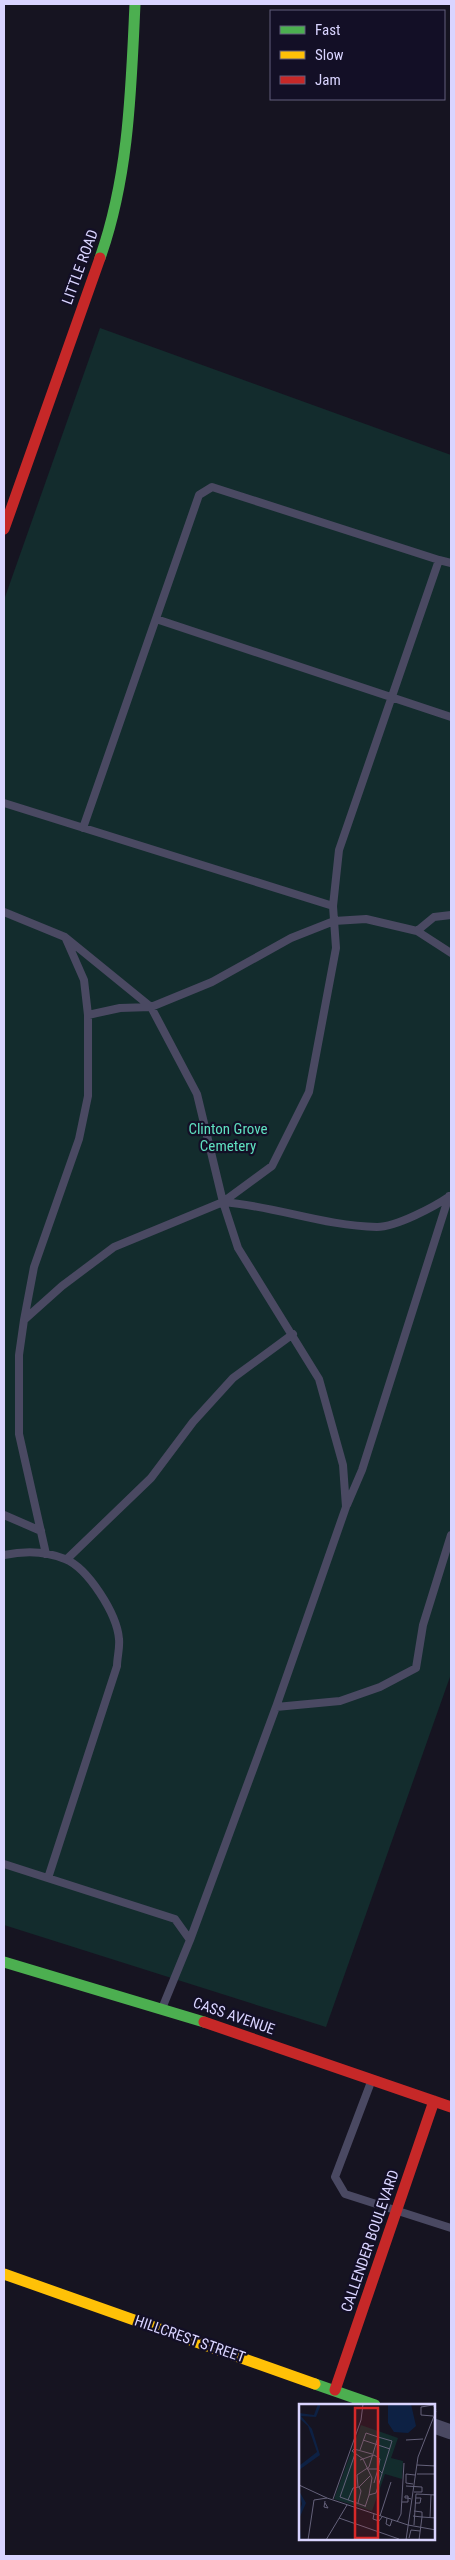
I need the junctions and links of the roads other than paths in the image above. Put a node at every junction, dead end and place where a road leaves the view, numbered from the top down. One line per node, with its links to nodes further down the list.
1 (135, 4): 2 (street, LITTLE ROAD)
2 (4, 529)
3 (439, 560): 4 (lane); 5 (lane); 6 (lane)
4 (451, 563)
5 (156, 618): 6 (lane); 9 (lane)
6 (392, 698): 7 (lane); 10 (lane)
7 (451, 717)
8 (4, 803): 9 (lane)
9 (83, 828): 10 (lane)
10 (333, 906): 13 (lane)
11 (4, 912): 15 (lane)
12 (451, 915): 14 (lane)
13 (334, 921): 14 (lane); 17 (lane); 20 (lane)
14 (417, 931): 16 (lane)
15 (65, 937): 17 (lane); 18 (lane)
16 (451, 953)
17 (151, 1007): 18 (lane); 20 (lane)
18 (88, 1015): 21 (lane)
19 (451, 1196): 20 (lane); 23 (lane)
20 (223, 1202): 21 (lane); 22 (lane)
21 (24, 1320): 25 (lane)
22 (293, 1334): 23 (lane); 29 (lane)
23 (346, 1507): 30 (lane)
24 (4, 1515): 25 (lane)
25 (41, 1531): 28 (lane)
26 (451, 1534): 30 (lane)
27 (4, 1554): 28 (lane)
28 (46, 1554): 29 (lane)
29 (67, 1559): 32 (lane)
30 (276, 1707): 33 (lane)
31 (4, 1864): 32 (lane)
32 (48, 1878): 33 (lane)
33 (190, 1940): 35 (lane)
34 (4, 1962): 35 (street, CASS AVENUE)
35 (163, 2008): 36 (street, CASS AVENUE)
36 (372, 2080): 37 (street, CASS AVENUE); 39 (lane)
37 (434, 2101): 38 (street, CASS AVENUE); 39 (street, CALLENDER BOULEVARD)
38 (451, 2107)
39 (396, 2212): 40 (lane); 42 (street, CALLENDER BOULEVARD)
40 (451, 2228)
41 (4, 2274): 42 (street, HILLCREST STREET)
42 (335, 2390): 43 (street, HILLCREST STREET)
43 (372, 2404)
44 (435, 2426): 45 (street)
45 (451, 2432)

